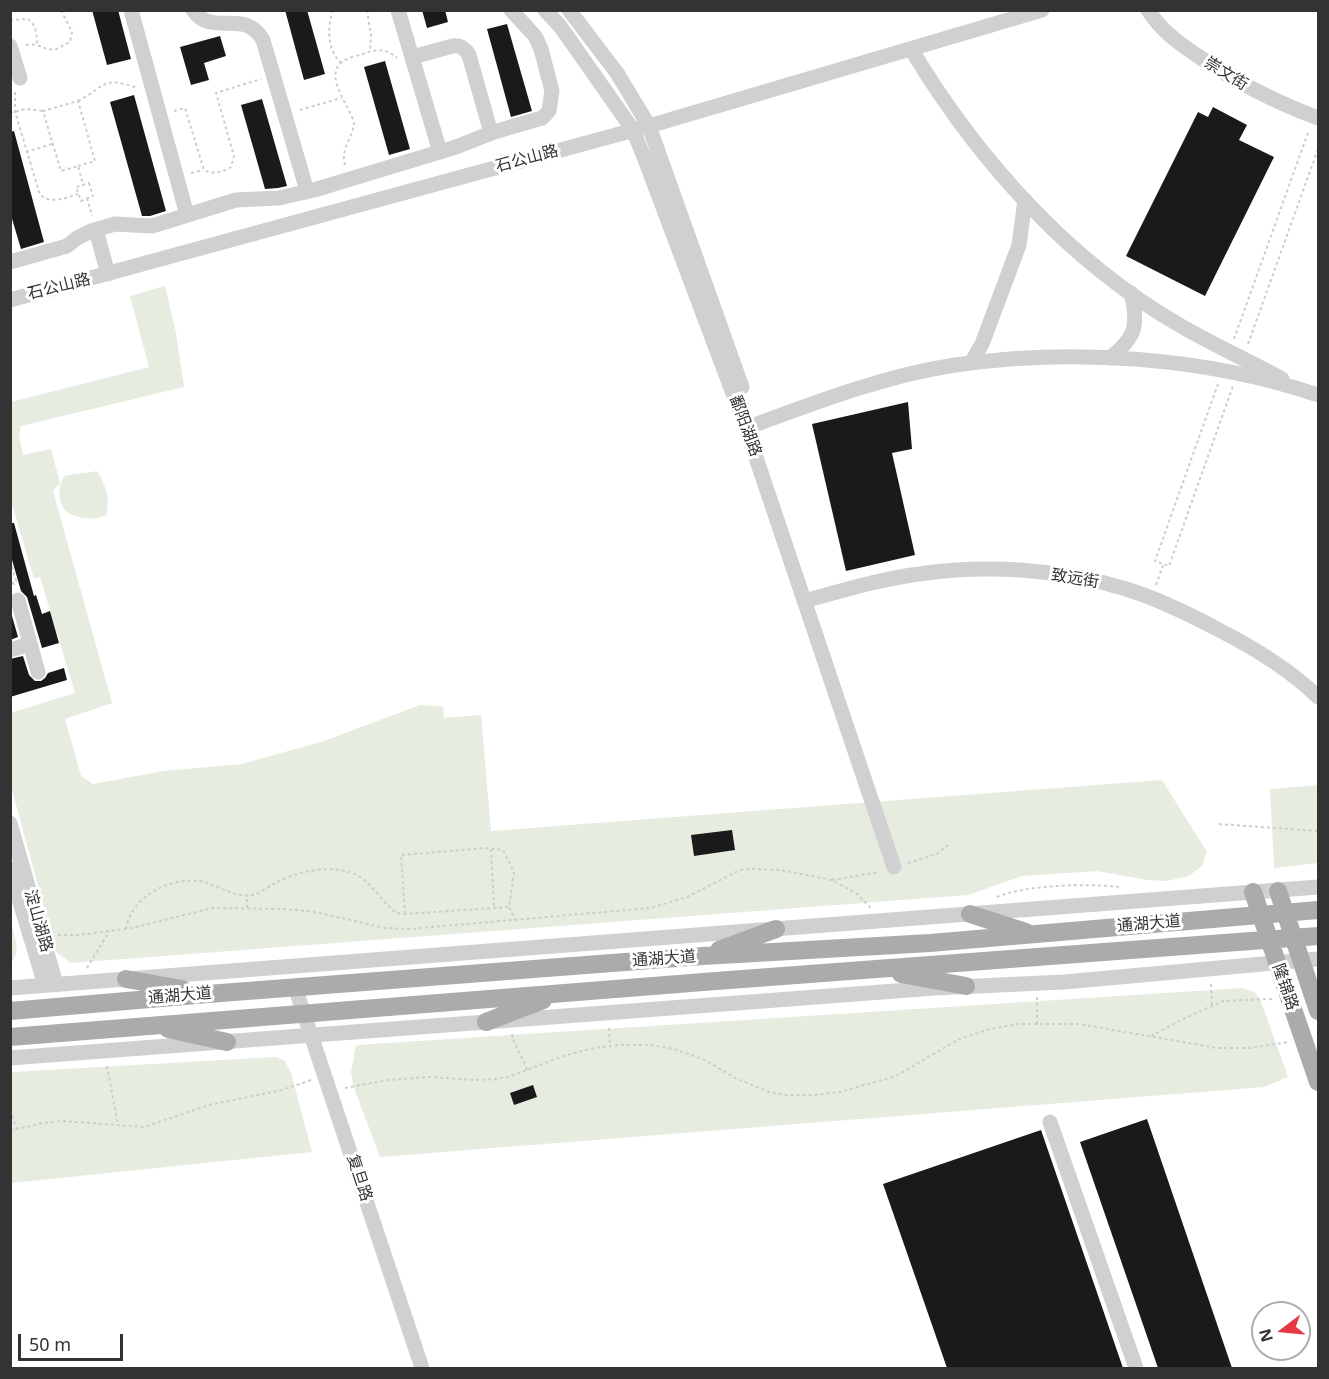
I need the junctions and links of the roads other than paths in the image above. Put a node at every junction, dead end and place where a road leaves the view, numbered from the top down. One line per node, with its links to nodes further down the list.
1 (131, 10): 20 (street)
2 (193, 10): 18 (street)
3 (398, 10): 11 (street)
4 (511, 10): 16 (street)
5 (545, 10): 15 (street, 鄱阳湖路)
6 (569, 10): 14 (street, 鄱阳湖路)
7 (1042, 10): 10 (street, 石公山路)
8 (1148, 10): 13 (street, 崇文街)
9 (11, 47): 12 (street)
10 (911, 49): 14 (street, 石公山路); 19 (street)
11 (412, 57): 16 (street); 17 (street)
12 (20, 78)
13 (1318, 118)
14 (649, 126): 15 (street, 石公山路); 30 (street, 鄱阳湖路)
15 (633, 130): 23 (street, 石公山路); 30 (street, 鄱阳湖路)
16 (491, 133): 17 (street)
17 (440, 152): 18 (street)
18 (306, 191): 20 (street)
19 (1025, 200): 24 (street); 27 (street)
20 (187, 215): 21 (street)
21 (96, 230): 22 (street); 23 (street)
22 (10, 262)
23 (108, 274): 25 (street, 石公山路)
24 (1131, 293): 26 (street); 28 (street)
25 (10, 300)
26 (1110, 358): 27 (street); 28 (street)
27 (971, 363): 30 (street)
28 (1303, 390): 29 (street)
29 (1318, 395)
30 (750, 426): 32 (street, 鄱阳湖路)
31 (18, 600): 33 (street)
32 (809, 600): 36 (street, 致远街); 38 (street, 鄱阳湖路)
33 (30, 644): 34 (street); 35 (street)
34 (10, 650)
35 (38, 672)
36 (1318, 697)
37 (10, 823): 59 (street, 淀山湖路)
38 (898, 866)
39 (10, 869): 59 (street, 淀山湖路)
40 (1318, 887): 41 (street)
41 (1278, 891): 42 (street); 44 (main road, 隆锦路)
42 (1253, 892): 45 (street); 46 (main road, 隆锦路)
43 (1318, 910): 44 (main road, 通湖大道)
44 (1285, 912): 46 (main road, 通湖大道); 51 (main road, 隆锦路)
45 (970, 914): 48 (street); 49 (main road)
46 (1260, 915): 47 (main road, 通湖大道); 52 (main road, 隆锦路)
47 (1124, 927): 49 (main road, 通湖大道); 53 (street)
48 (776, 929): 54 (main road); 58 (street)
49 (1033, 934): 54 (main road, 通湖大道)
50 (1318, 936): 51 (main road, 通湖大道)
51 (1293, 938): 52 (main road, 通湖大道); 55 (main road, 隆锦路)
52 (1269, 940): 53 (main road, 通湖大道); 56 (main road, 隆锦路)
53 (1125, 951): 57 (main road, 通湖大道)
54 (703, 956): 61 (main road, 通湖大道)
55 (1310, 960): 56 (street); 66 (main road, 隆锦路)
56 (1276, 962): 60 (street); 74 (main road, 隆锦路)
57 (876, 969): 60 (main road); 64 (main road, 通湖大道)
58 (126, 979): 59 (street); 63 (main road)
59 (51, 985): 62 (street)
60 (966, 986): 68 (street)
61 (295, 987): 63 (main road, 通湖大道); 67 (street, 复旦路)
62 (10, 988)
63 (208, 993): 65 (main road, 通湖大道)
64 (561, 993): 67 (main road, 通湖大道); 68 (main road)
65 (10, 1011)
66 (1318, 1011)
67 (304, 1013): 69 (main road, 通湖大道); 70 (street, 复旦路)
68 (486, 1022): 70 (street)
69 (155, 1025): 71 (main road, 通湖大道); 72 (main road)
70 (312, 1036): 72 (street); 76 (street, 复旦路)
71 (10, 1037)
72 (226, 1042): 73 (street)
73 (10, 1058)
74 (1318, 1082)
75 (1050, 1122): 77 (street)
76 (422, 1368)
77 (1136, 1368)

